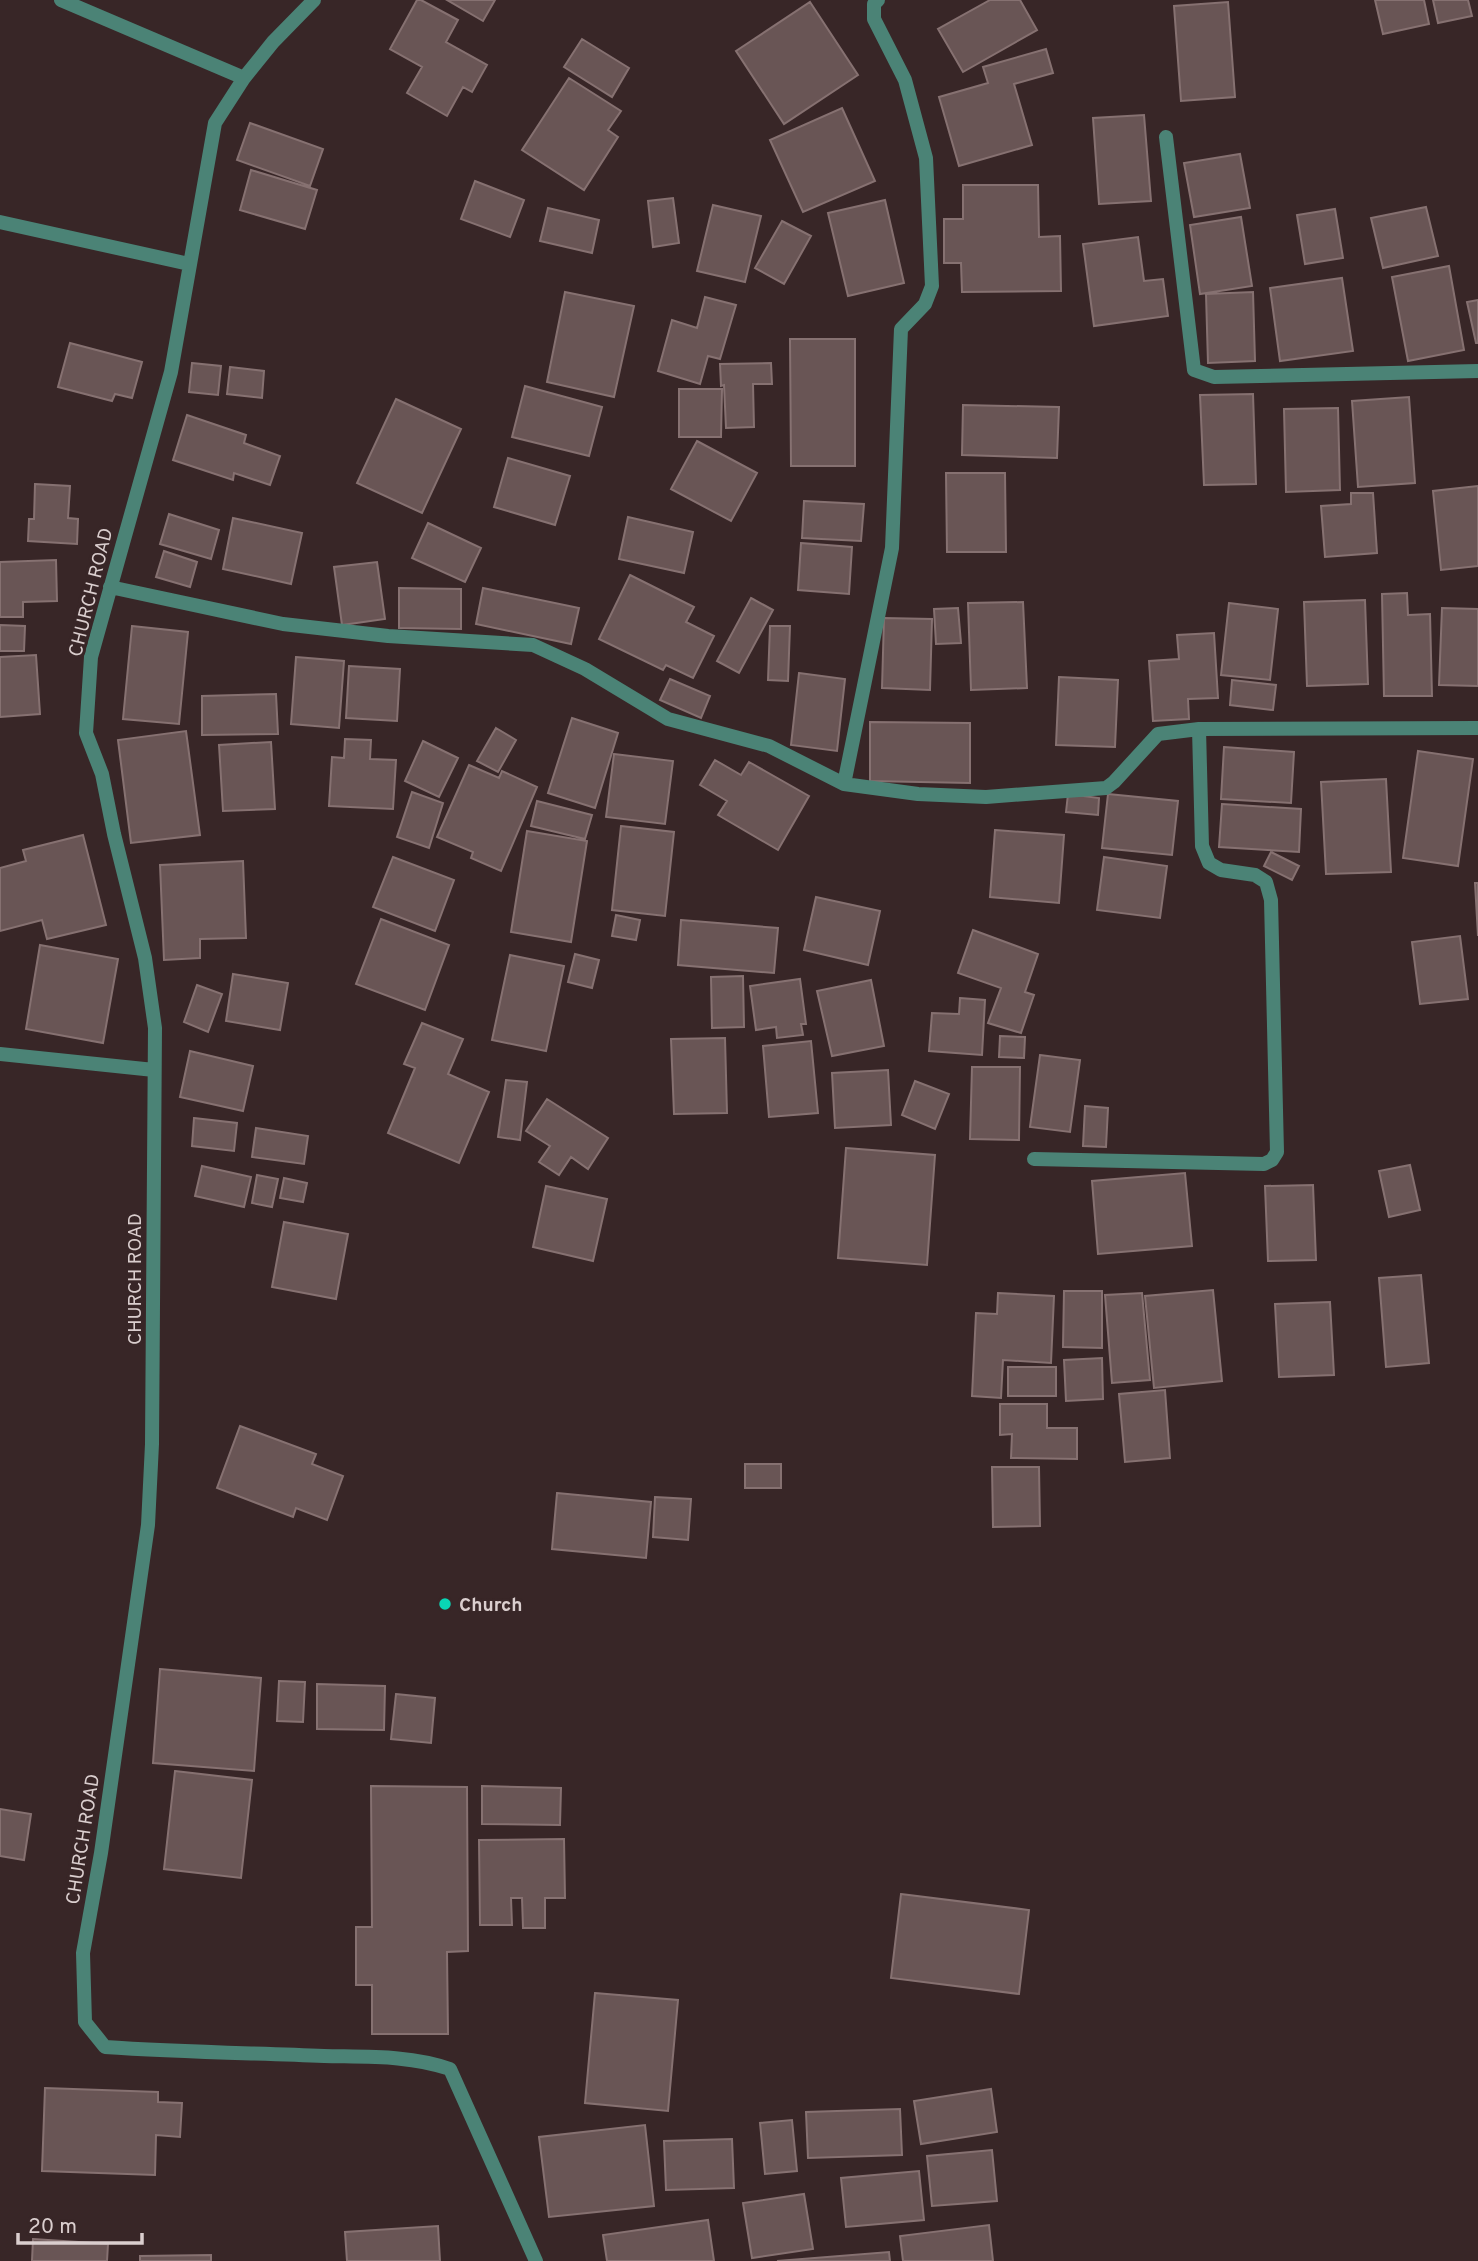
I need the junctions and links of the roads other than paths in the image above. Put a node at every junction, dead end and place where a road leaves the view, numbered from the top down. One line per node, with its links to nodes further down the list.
1 (61, 0): 4 (street)
2 (314, 0): 4 (street, CHURCH ROAD)
3 (878, 0): 12 (street)
4 (244, 78): 7 (street, CHURCH ROAD)
5 (1166, 137): 8 (street)
6 (0, 222): 7 (street)
7 (189, 264): 9 (street, CHURCH ROAD)
8 (1478, 371)
9 (110, 587): 12 (street); 14 (street, CHURCH ROAD)
10 (1478, 728): 11 (street)
11 (1199, 729): 12 (street); 15 (street)
12 (844, 784)
13 (0, 1054): 14 (street)
14 (154, 1070): 16 (street, CHURCH ROAD)
15 (1034, 1160)
16 (536, 2261)

